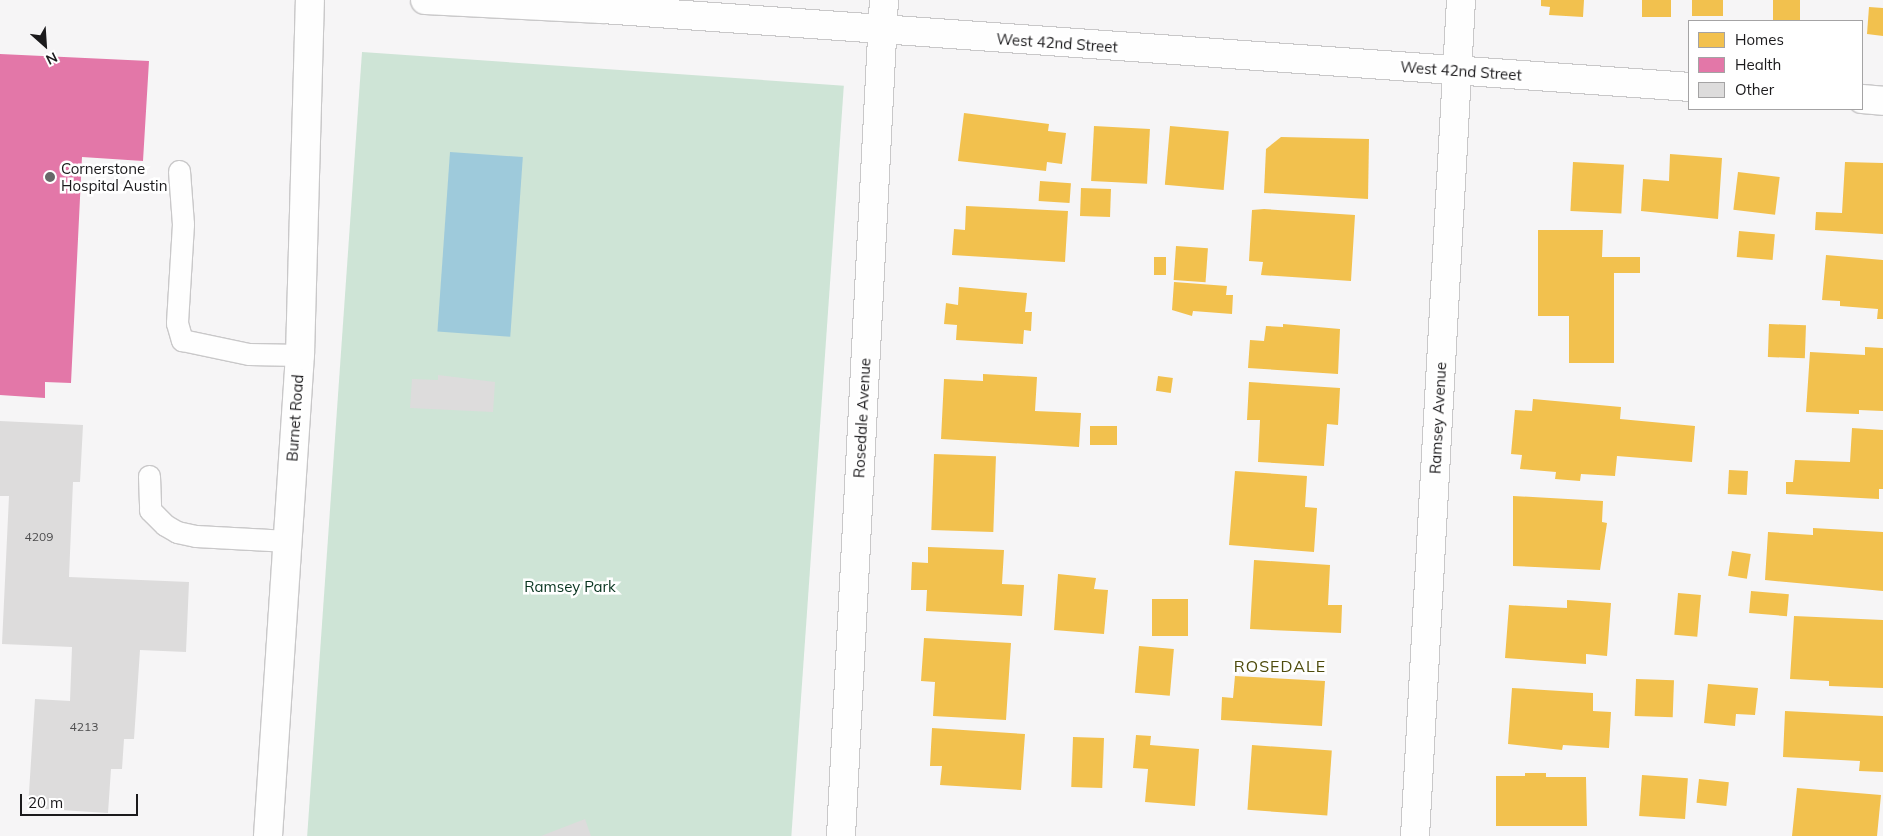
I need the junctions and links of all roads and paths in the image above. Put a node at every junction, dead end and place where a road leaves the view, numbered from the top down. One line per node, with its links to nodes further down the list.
1 (310, 0): 11 (street, Burnet Road)
2 (425, 0): 5 (street, West 42nd Street)
3 (884, 0): 5 (street, Rosedale Avenue)
4 (1461, 0): 6 (street, Ramsey Avenue)
5 (882, 31): 6 (street, West 42nd Street); 15 (street, Rosedale Avenue)
6 (1456, 70): 7 (street, West 42nd Street); 16 (street, Ramsey Avenue)
7 (1688, 87)
8 (1863, 99): 9 (street)
9 (1883, 100)
10 (179, 171): 11 (lane)
11 (300, 355): 13 (street, Burnet Road)
12 (149, 476): 13 (lane)
13 (288, 541): 14 (street, Burnet Road)
14 (268, 836)
15 (842, 836)
16 (1415, 836)

